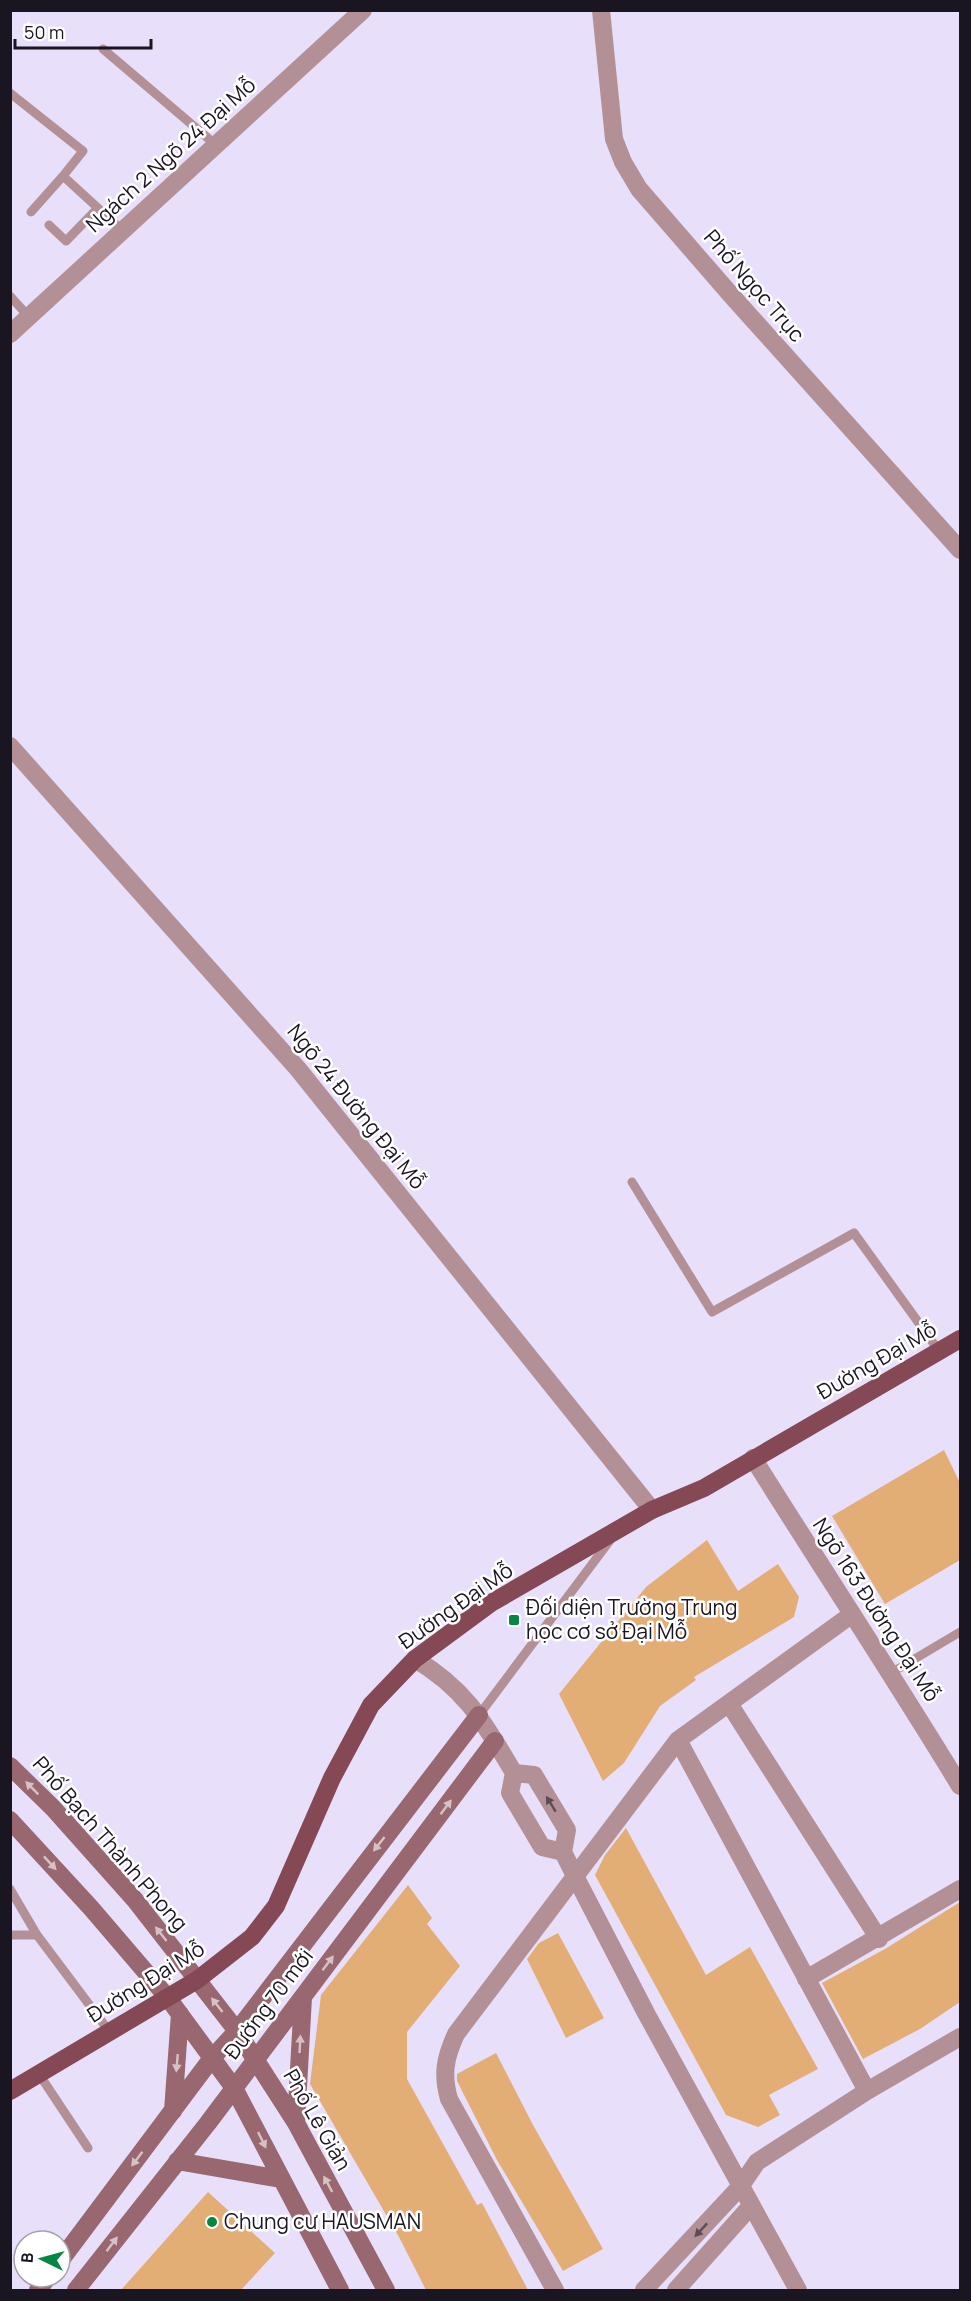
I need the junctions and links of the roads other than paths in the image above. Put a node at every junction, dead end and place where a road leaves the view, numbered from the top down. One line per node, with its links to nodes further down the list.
1 (601, 10): 14 (street, Phố Ngọc Trục)
2 (357, 13): 5 (street, Ngách 2 Ngõ 24 Đại Mỗ)
3 (103, 49): 5 (lane)
4 (10, 93): 6 (lane)
5 (216, 145): 10 (street, Ngách 2 Ngõ 24 Đại Mỗ)
6 (63, 176): 7 (lane); 8 (lane)
7 (98, 208): 9 (lane); 10 (lane)
8 (31, 212)
9 (49, 225)
10 (122, 230): 12 (street, Ngách 2 Ngõ 24 Đại Mỗ)
11 (10, 296): 12 (lane)
12 (29, 317): 13 (street, Ngách 2 Ngõ 24 Đại Mỗ)
13 (10, 334)
14 (960, 550)
15 (10, 746): 20 (street, Ngõ 24 Đường Đại Mỗ)
16 (632, 1182): 18 (lane)
17 (960, 1340): 18 (main road, Đường Đại Mỗ)
18 (939, 1351): 19 (main road, Đường Đại Mỗ)
19 (753, 1458): 20 (main road, Đường Đại Mỗ); 22 (street, Ngõ 163 Đường Đại Mỗ)
20 (652, 1510): 21 (main road, Đường Đại Mỗ)
21 (616, 1532): 24 (main road, Đường Đại Mỗ); 27 (lane)
22 (851, 1615): 25 (street, Ngõ 163 Đường Đại Mỗ); 26 (street)
23 (960, 1632): 25 (lane)
24 (415, 1659): 27 (street); 42 (main road, Đường Đại Mỗ)
25 (891, 1673): 32 (street, Ngõ 163 Đường Đại Mỗ)
26 (730, 1705): 28 (street); 40 (street)
27 (479, 1715): 29 (street); 47 (main road, Đường 70 mới, one-way to 47)
28 (678, 1740): 35 (street); 41 (street)
29 (495, 1741): 31 (street); 43 (main road, Đường 70 mới, one-way to 29)
30 (10, 1766): 42 (main road, Phố Bạch Thành Phong, one-way to 30)
31 (514, 1773): 34 (street); 34 (street, one-way to 31)
32 (960, 1786)
33 (10, 1820): 44 (main road, one-way to 44)
34 (563, 1852): 35 (street)
35 (575, 1876): 60 (street); 66 (street)
36 (10, 1889): 39 (lane)
37 (960, 1889): 40 (street)
38 (10, 1935): 39 (lane)
39 (38, 1935): 46 (lane)
40 (879, 1939): 41 (street)
41 (806, 1979): 54 (street)
42 (197, 1980): 44 (main road, Đường Đại Mỗ); 47 (main road, Phố Lê Giản, one-way to 42)
43 (303, 1996): 50 (main road, Đường 70 mới); 56 (main road, one-way to 43)
44 (168, 1998): 45 (main road); 46 (main road, Đường Đại Mỗ)
45 (180, 2014): 49 (main road); 55 (main road, one-way to 55)
46 (109, 2031): 51 (main road, Đường Đại Mỗ)
47 (237, 2031): 49 (main road, Đường 70 mới); 50 (main road, Phố Lê Giản)
48 (960, 2037): 54 (street)
49 (212, 2058): 52 (main road); 55 (main road, Đường 70 mới)
50 (255, 2060): 52 (main road, Đường 70 mới); 56 (main road, Phố Lê Giản)
51 (39, 2074): 53 (main road, Đường Đại Mỗ); 57 (lane)
52 (234, 2088): 58 (main road, Đường 70 mới); 59 (main road, one-way to 59)
53 (10, 2091)
54 (867, 2091): 60 (street)
55 (172, 2112): 62 (main road, Đường 70 mới, one-way to 62)
56 (296, 2123): 65 (main road, Phố Lê Giản, one-way to 56)
57 (88, 2148)
58 (177, 2161): 59 (main road); 63 (main road, Đường 70 mới, one-way to 58)
59 (281, 2179): 64 (main road)
60 (740, 2187): 61 (street); 67 (street, one-way to 67)
61 (750, 2207): 68 (street); 69 (street)
62 (72, 2245)
63 (76, 2290)
64 (340, 2290)
65 (386, 2290)
66 (555, 2290)
67 (644, 2290)
68 (676, 2290)
69 (798, 2290)

